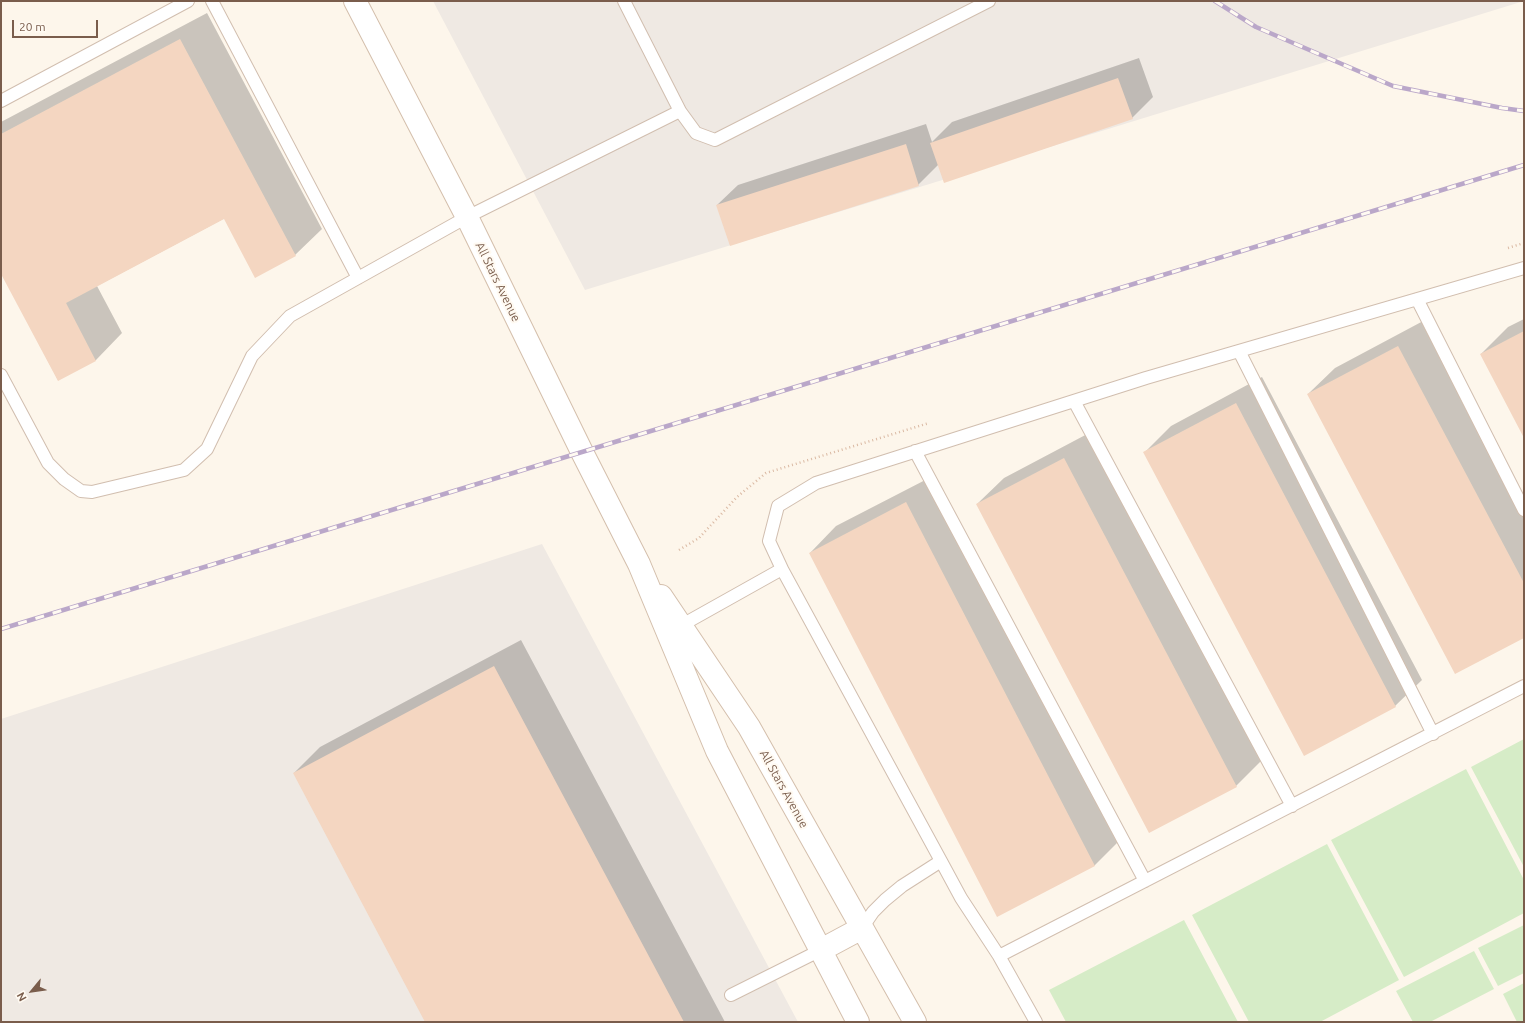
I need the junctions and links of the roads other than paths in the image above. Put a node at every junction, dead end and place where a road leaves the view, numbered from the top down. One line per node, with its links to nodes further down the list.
1 (188, 1): 6 (lane)
2 (212, 1): 10 (lane)
3 (355, 1): 8 (street, All Stars Avenue)
4 (624, 1): 7 (lane)
5 (989, 1): 7 (lane)
6 (1, 101)
7 (680, 111): 8 (lane)
8 (467, 217): 10 (lane); 17 (street, All Stars Avenue)
9 (1524, 268): 11 (lane)
10 (358, 278): 13 (lane)
11 (1417, 299): 12 (lane); 16 (lane)
12 (1240, 351): 14 (lane); 21 (lane)
13 (1, 374)
14 (1074, 401): 15 (lane); 22 (lane)
15 (915, 452): 18 (lane); 24 (lane)
16 (1524, 510)
17 (638, 564): 19 (street, All Stars Avenue); 26 (street, All Stars Avenue)
18 (782, 569): 19 (lane); 23 (lane)
19 (682, 625): 25 (street, All Stars Avenue)
20 (1524, 686): 21 (lane)
21 (1433, 734): 22 (lane)
22 (1292, 806): 24 (lane)
23 (941, 862): 25 (lane); 27 (lane)
24 (1145, 882): 27 (lane)
25 (862, 928): 26 (street); 30 (street, All Stars Avenue)
26 (821, 950): 28 (lane); 29 (street, All Stars Avenue)
27 (999, 956): 31 (lane)
28 (731, 995)
29 (858, 1022)
30 (915, 1022)
31 (1036, 1022)

